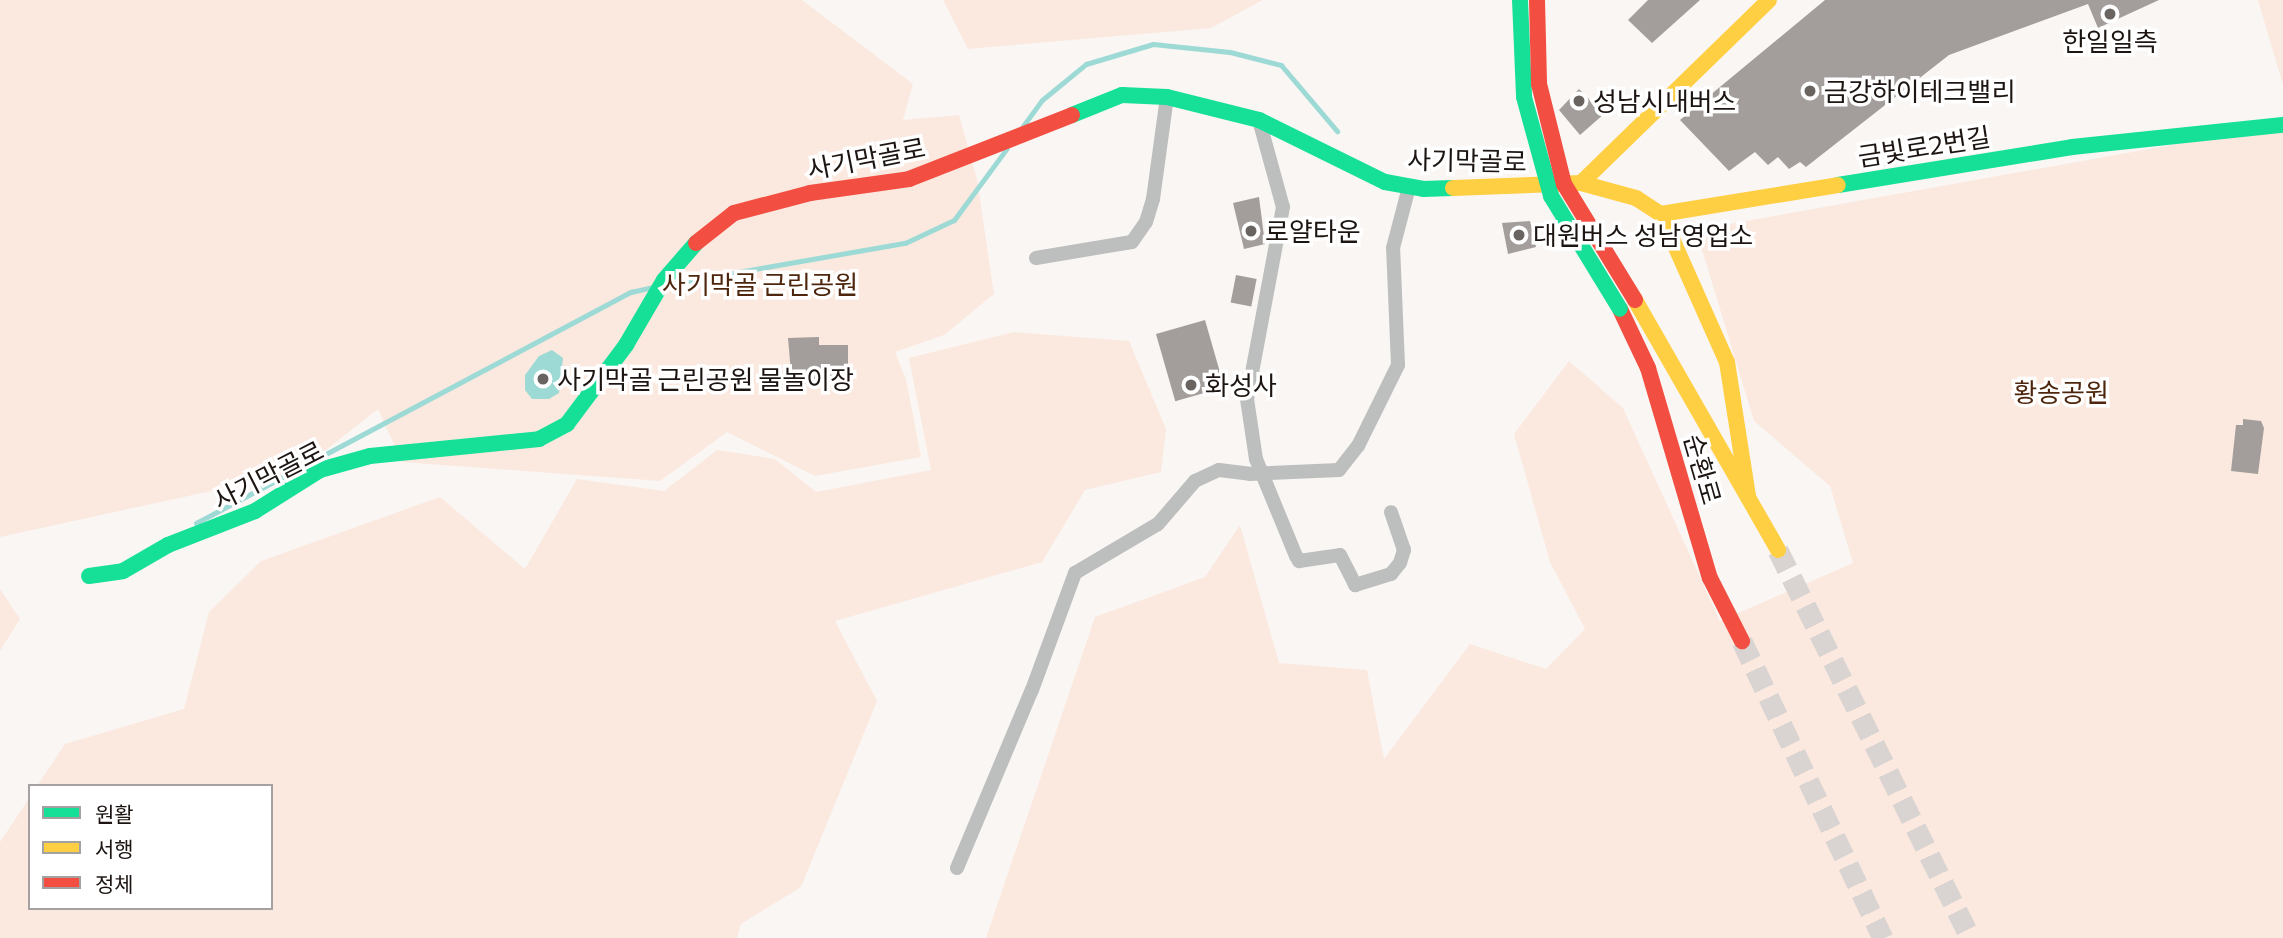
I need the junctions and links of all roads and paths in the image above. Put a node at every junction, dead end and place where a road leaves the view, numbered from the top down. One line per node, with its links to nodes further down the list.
1 (1522, 0): 8 (street); 17 (street, 순환로, bridge)
2 (1537, 0): 13 (street, 순환로, bridge)
3 (1769, 0): 7 (street)
4 (1167, 97): 5 (street, 사기막골로); 11 (street); 16 (street, 사기막골로)
5 (1259, 120): 9 (street, 사기막골로); 12 (street)
6 (2283, 125): 10 (street, 금빛로2번길)
7 (1581, 183): 8 (street, 사기막골로); 10 (street)
8 (1551, 185): 9 (street, 사기막골로)
9 (1409, 187): 12 (street)
10 (1661, 214): 13 (street)
11 (1036, 258)
12 (1256, 474): 14 (street); 18 (street)
13 (1748, 496): 15 (street, 순환로)
14 (1391, 512)
15 (1778, 550)
16 (89, 576)
17 (1742, 641)
18 (957, 868)

